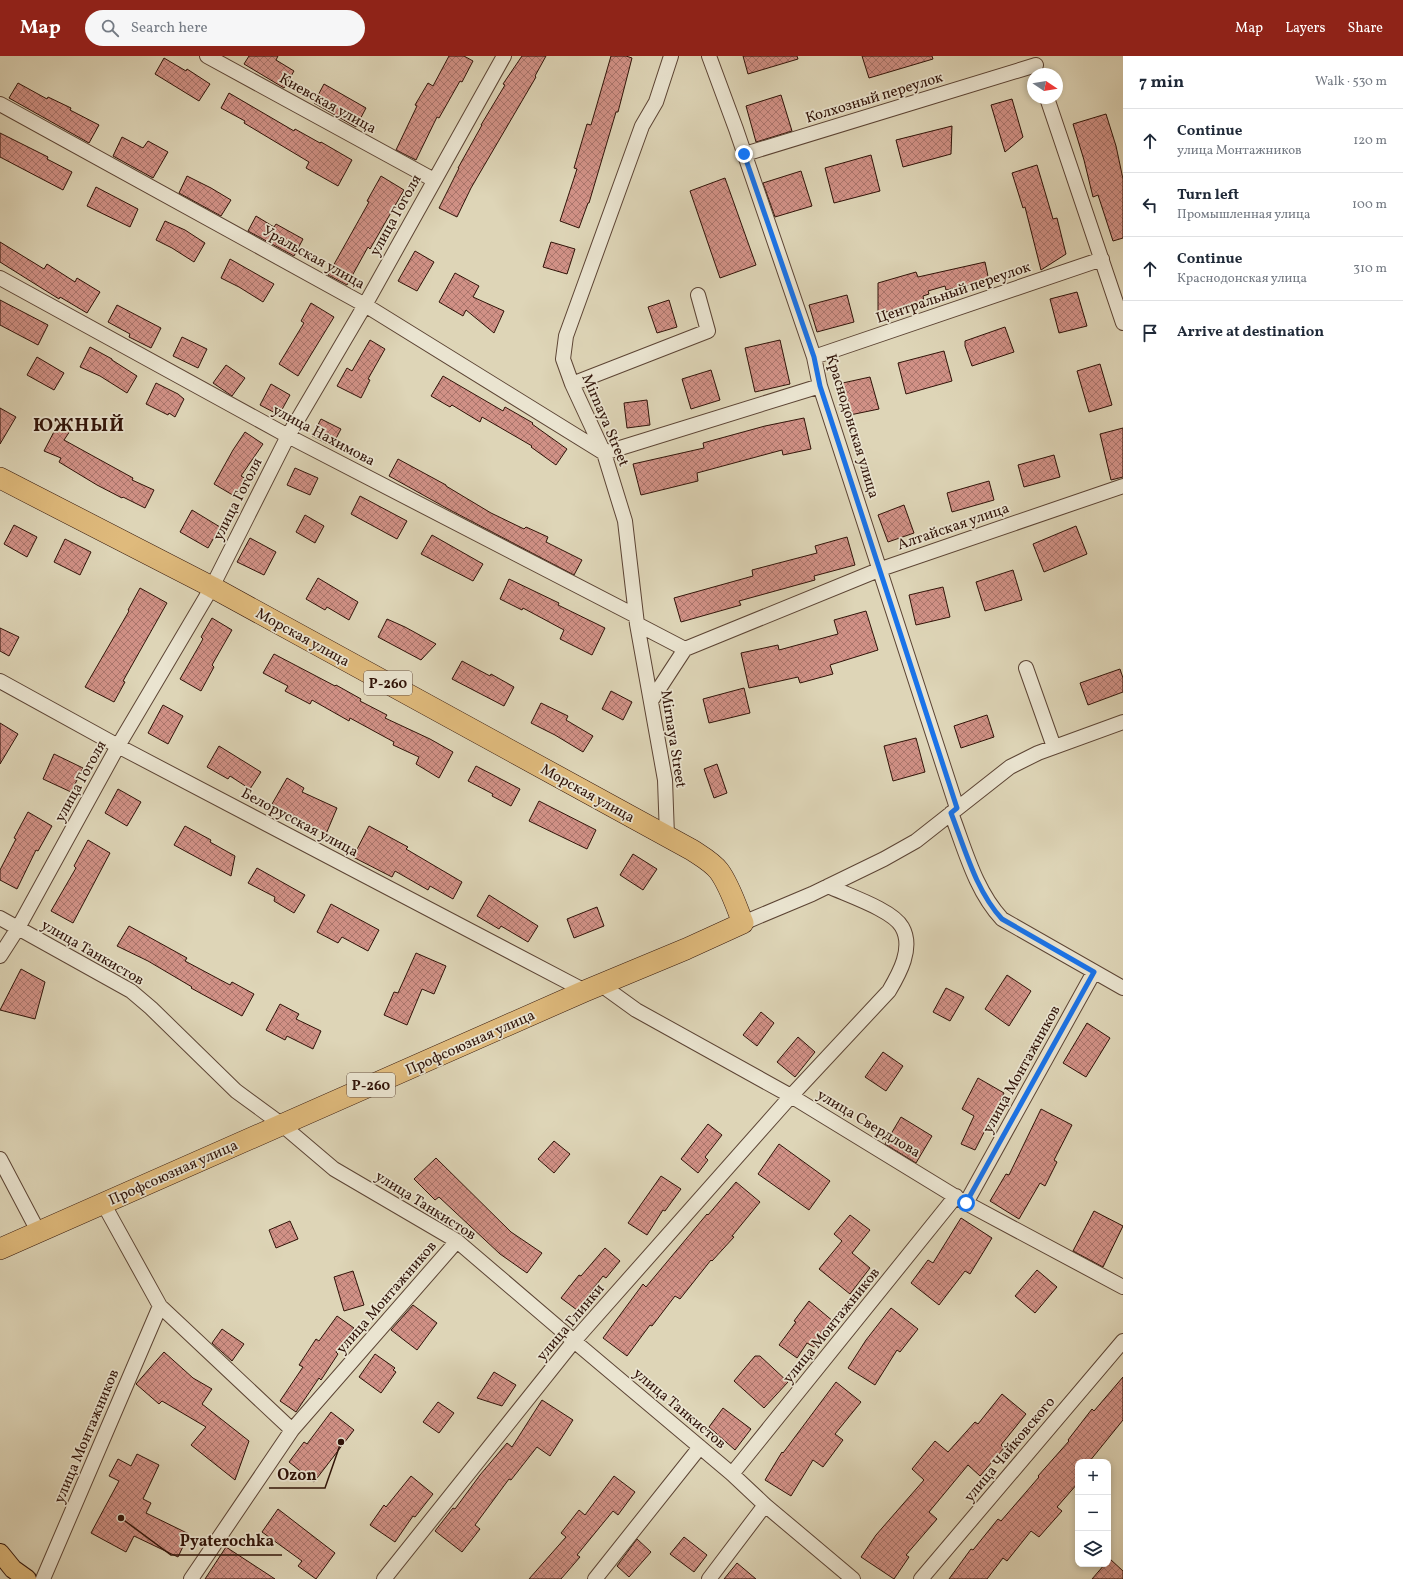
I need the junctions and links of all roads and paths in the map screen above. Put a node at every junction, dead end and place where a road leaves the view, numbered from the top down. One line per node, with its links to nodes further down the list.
1 (207, 56): 9 (street, Киевская улица)
2 (671, 56): 16 (street, Mirnaya Street)
3 (709, 56): 8 (street, Краснодонская улица)
4 (502, 57): 9 (street, улица Гоголя)
5 (1036, 65): 8 (street, Колхозный переулок)
6 (0, 104): 13 (street, Уральская улица)
7 (1049, 104): 10 (street)
8 (744, 154): 15 (street, Краснодонская улица)
9 (434, 180): 13 (street, улица Гоголя)
10 (1102, 259): 14 (street); 15 (street, Центральный переулок)
11 (0, 278): 18 (street, улица Нахимова)
12 (698, 295): 16 (street)
13 (365, 305): 18 (street, улица Гоголя); 19 (street, Уральская улица)
14 (1123, 323)
15 (814, 357): 17 (street, Краснодонская улица)
16 (572, 384): 19 (street, Mirnaya Street)
17 (820, 386): 19 (street); 22 (street, Краснодонская улица)
18 (288, 436): 23 (street, улица Гоголя); 24 (street, улица Нахимова)
19 (604, 453): 24 (street, Mirnaya Street)
20 (0, 478): 23 (highway, Морская улица / Р-260)
21 (1123, 486): 22 (street, Алтайская улица)
22 (881, 569): 25 (street, Алтайская улица); 32 (street, Краснодонская улица)
23 (212, 587): 30 (street, улица Гоголя); 33 (highway, Морская улица / Р-260)
24 (636, 620): 25 (street, улица Нахимова); 28 (street, Mirnaya Street)
25 (685, 649): 28 (street)
26 (1026, 668): 31 (street)
27 (0, 681): 30 (street, Белорусская улица)
28 (652, 701): 33 (street, Mirnaya Street)
29 (1123, 722): 31 (street)
30 (118, 746): 37 (street, улица Гоголя); 40 (street, Белорусская улица)
31 (1054, 747): 32 (street)
32 (954, 810): 34 (street); 39 (street, Краснодонская улица)
33 (667, 836): 36 (highway, Морская улица / Р-260)
34 (828, 886): 36 (street); 42 (street, улица Глинки)
35 (0, 918): 37 (street, улица Танкистов)
36 (743, 923): 40 (highway, Профсоюзная улица / Р-260)
37 (18, 928): 38 (street, улица Гоголя); 43 (street, улица Танкистов)
38 (0, 956)
39 (1094, 972): 41 (street, Краснодонская улица); 45 (street, улица Монтажников)
40 (592, 987): 42 (street, улица Свердлова); 43 (highway, Профсоюзная улица / Р-260)
41 (1123, 988)
42 (791, 1096): 45 (street, улица Свердлова); 52 (street, улица Глинки)
43 (281, 1124): 46 (highway, Профсоюзная улица / Р-260); 48 (street, улица Танкистов)
44 (0, 1159): 47 (street)
45 (961, 1200): 50 (street, улица Свердлова); 56 (street, улица Монтажников)
46 (103, 1203): 47 (highway, Профсоюзная улица / Р-260); 51 (street)
47 (38, 1233): 49 (highway, Профсоюзная улица / Р-260)
48 (458, 1241): 52 (street, улица Танкистов); 54 (street, улица Монтажников)
49 (0, 1249)
50 (1123, 1287)
51 (160, 1306): 54 (street); 60 (street, улица Монтажников)
52 (574, 1341): 55 (street, улица Танкистов); 62 (street, улица Глинки)
53 (1123, 1341): 66 (street, улица Чайковского)
54 (292, 1430): 61 (street, улица Монтажников)
55 (700, 1447): 56 (street, улица Танкистов); 63 (street)
56 (732, 1474): 57 (street, улица Танкистов)
57 (765, 1505): 64 (street); 65 (street, улица Танкистов)
58 (0, 1553): 59 (main road)
59 (27, 1579)
60 (43, 1579)
61 (191, 1579)
62 (384, 1579)
63 (595, 1579)
64 (709, 1579)
65 (853, 1579)
66 (921, 1579)

